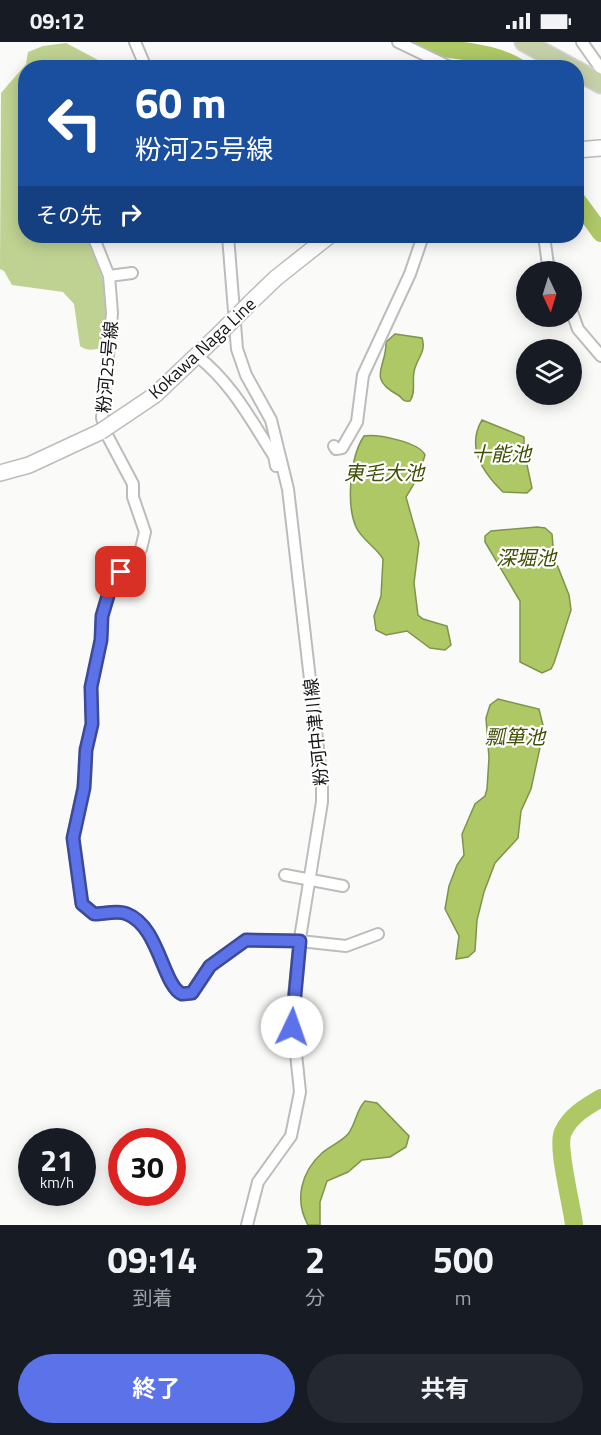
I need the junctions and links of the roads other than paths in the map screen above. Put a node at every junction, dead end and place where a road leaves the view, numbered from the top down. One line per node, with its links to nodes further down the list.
1 (135, 42): 5 (street)
2 (398, 42): 6 (street)
3 (524, 42): 7 (main road)
4 (582, 42): 8 (street)
5 (143, 60)
6 (435, 60)
7 (557, 60)
8 (601, 69)
9 (584, 74): 10 (main road)
10 (601, 84)
11 (96, 243): 18 (street, 粉河25号線)
12 (229, 243): 24 (street, 粉河中津川線)
13 (320, 243): 20 (main road, Kokawa Naga Line, bridge)
14 (421, 243): 22 (street)
15 (545, 243): 16 (street)
16 (547, 261)
17 (132, 273): 18 (street)
18 (109, 276): 29 (street, 粉河25号線)
19 (577, 327): 21 (street)
20 (197, 356): 23 (main road, Kokawa Naga Line, bridge); 24 (street)
21 (601, 356)
22 (334, 446)
23 (0, 473)
24 (288, 488): 26 (street, 粉河中津川線)
25 (285, 875): 26 (street)
26 (310, 878): 27 (street); 29 (street, 粉河中津川線)
27 (343, 886)
28 (378, 934): 29 (street)
29 (300, 941): 30 (street, 粉河中津川線)
30 (247, 1225)

